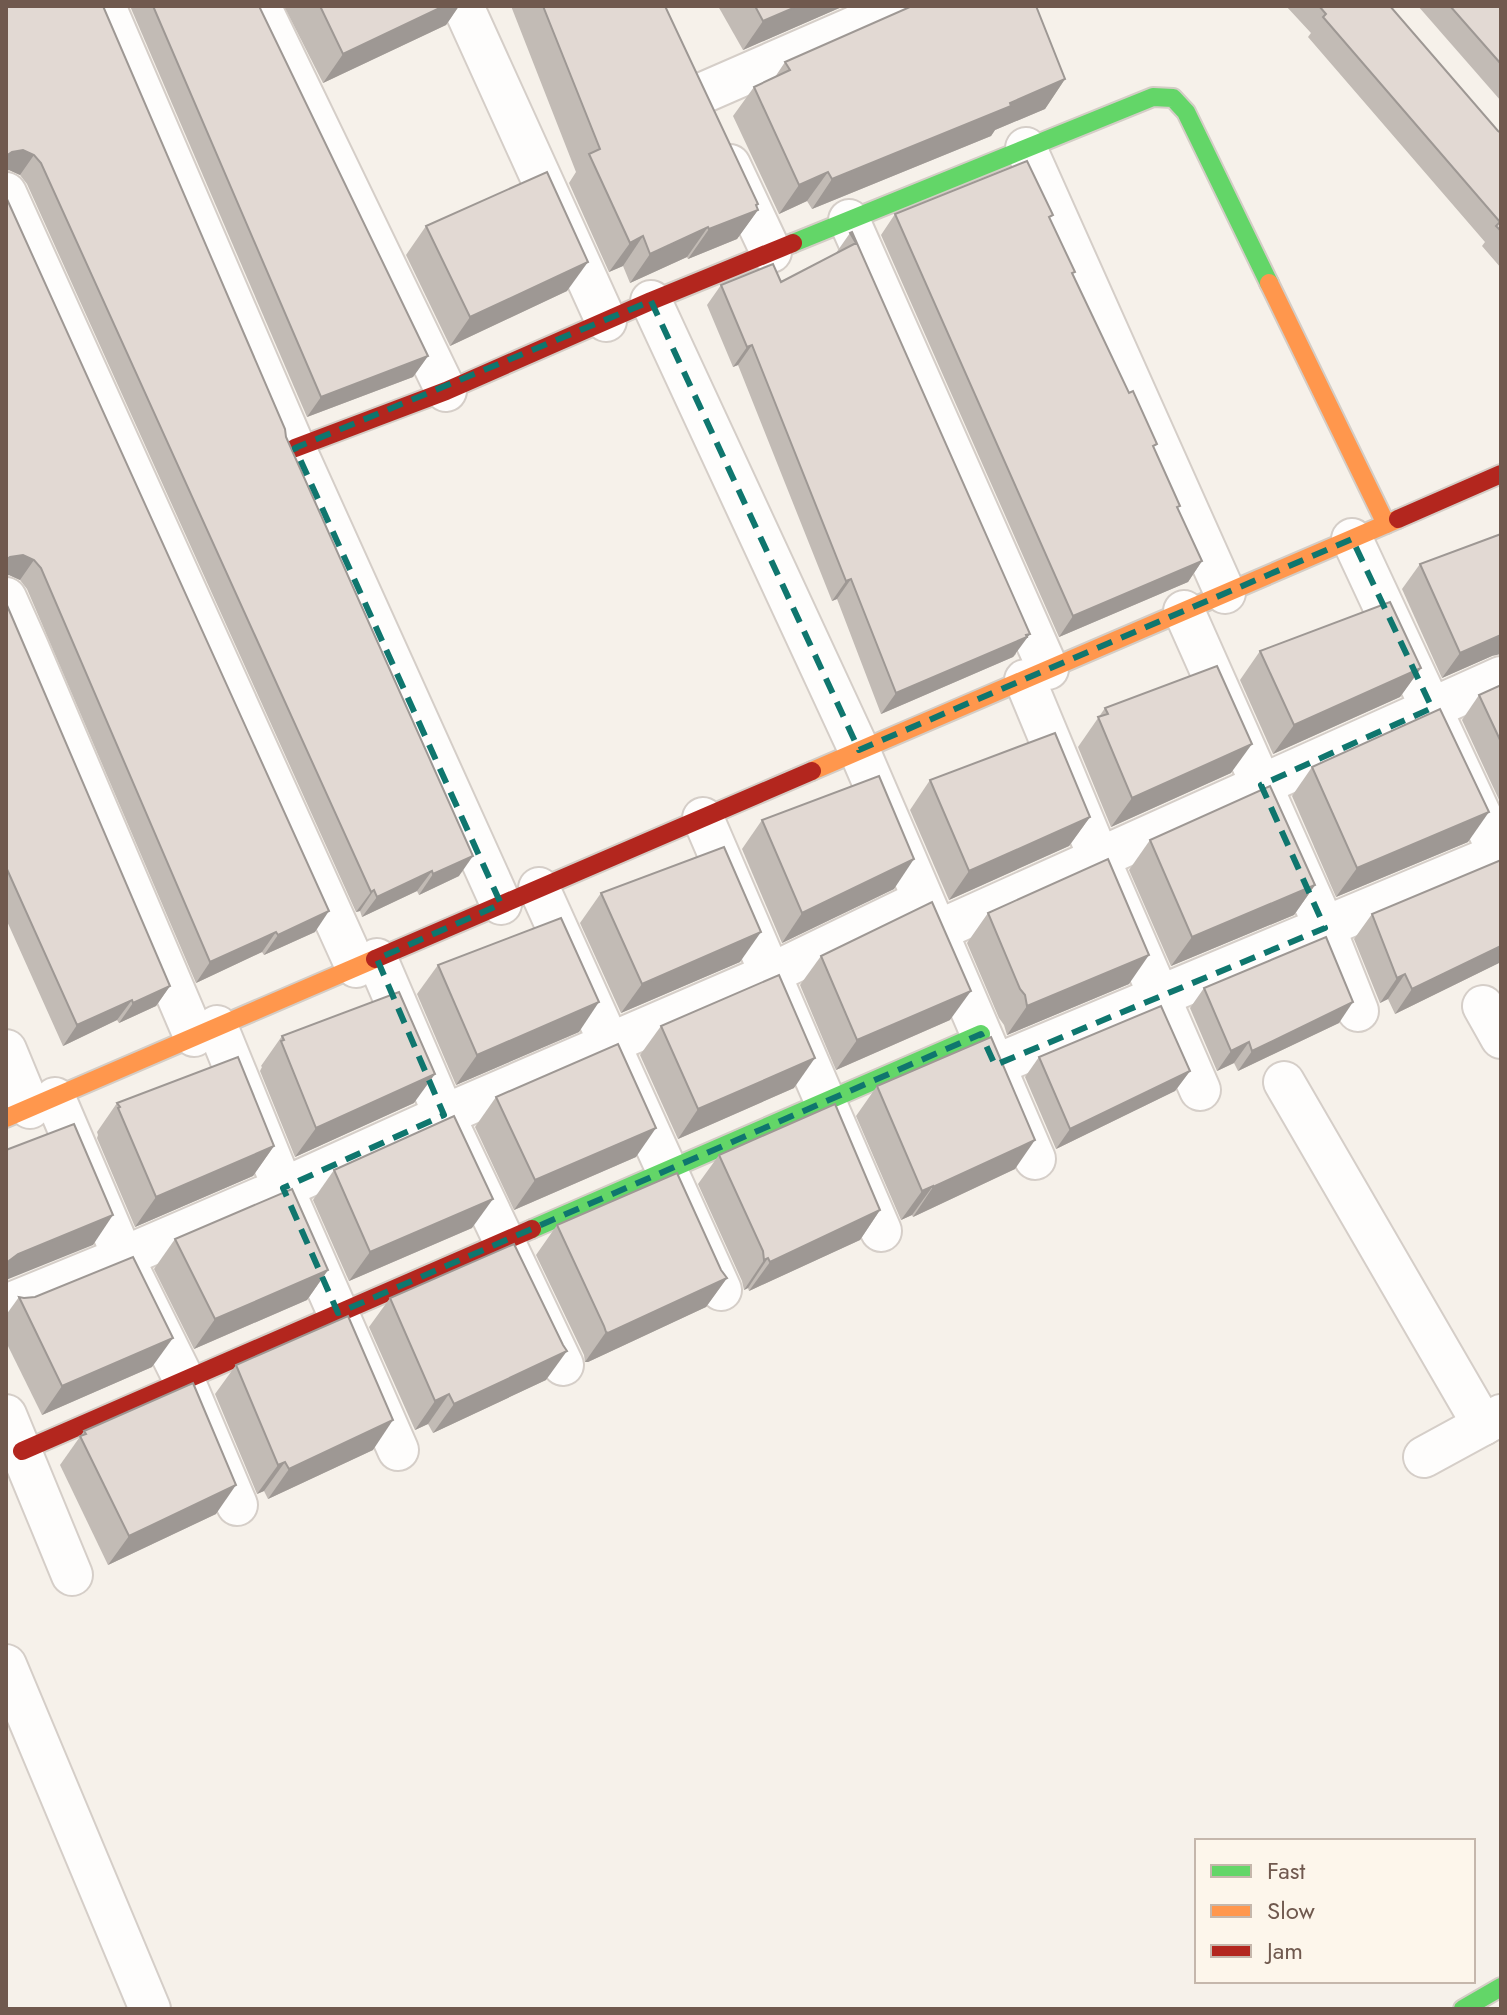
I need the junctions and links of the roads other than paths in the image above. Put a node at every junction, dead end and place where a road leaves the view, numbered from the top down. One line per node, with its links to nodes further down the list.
1 (105, 6): 14 (street)
2 (260, 6): 13 (street)
3 (463, 6): 12 (street)
4 (902, 6): 6 (street)
5 (680, 57): 6 (street)
6 (709, 119): 10 (street)
7 (1026, 148): 9 (street); 16 (street); 17 (street)
8 (6, 193): 33 (street)
9 (849, 220): 10 (street); 21 (street)
10 (771, 252): 11 (street)
11 (651, 301): 12 (street); 24 (street)
12 (606, 321): 13 (street)
13 (446, 391): 14 (street)
14 (295, 448): 30 (street)
15 (1501, 474): 16 (street)
16 (1369, 531): 17 (street); 23 (street)
17 (1225, 593): 19 (street)
18 (6, 598): 20 (street)
19 (1184, 611): 21 (street); 25 (street)
20 (17, 653): 37 (street)
21 (1036, 674): 24 (street); 28 (street)
22 (1501, 677): 23 (street)
23 (1432, 708): 25 (street); 27 (street)
24 (859, 750): 26 (street); 31 (street)
25 (1261, 785): 28 (street); 32 (street)
26 (703, 818): 29 (street); 34 (street)
27 (1500, 854): 32 (street)
28 (1099, 858): 31 (street); 35 (street)
29 (539, 888): 30 (street); 38 (street)
30 (501, 904): 33 (street)
31 (930, 915): 34 (street); 40 (street)
32 (1325, 928): 35 (street); 36 (street)
33 (367, 963): 37 (street); 45 (street)
34 (770, 974): 38 (street); 43 (street)
35 (1159, 997): 40 (street); 42 (street)
36 (1358, 1011)
37 (205, 1031): 44 (street); 48 (street)
38 (610, 1043): 45 (street); 47 (street)
39 (6, 1050): 44 (street)
40 (988, 1050): 43 (street); 46 (street)
41 (1284, 1082): 58 (street)
42 (1200, 1090)
43 (826, 1101): 47 (street); 49 (street)
44 (31, 1108): 51 (street)
45 (444, 1115): 48 (street); 50 (street)
46 (1035, 1159)
47 (667, 1171): 50 (street); 52 (street)
48 (283, 1188): 51 (street); 54 (street)
49 (881, 1231)
50 (503, 1241): 54 (street); 55 (street)
51 (123, 1257): 53 (street); 56 (street)
52 (721, 1290)
53 (6, 1305)
54 (338, 1313): 56 (street); 59 (street)
55 (563, 1365)
56 (184, 1380): 60 (street); 62 (street)
57 (6, 1415): 60 (street)
58 (1492, 1420): 61 (street)
59 (398, 1450)
60 (22, 1451): 63 (street)
61 (1424, 1457)
62 (237, 1505)
63 (72, 1575)
64 (6, 1665): 66 (street)
65 (1501, 1987): 67 (street)
66 (150, 2009)
67 (1463, 2009)

